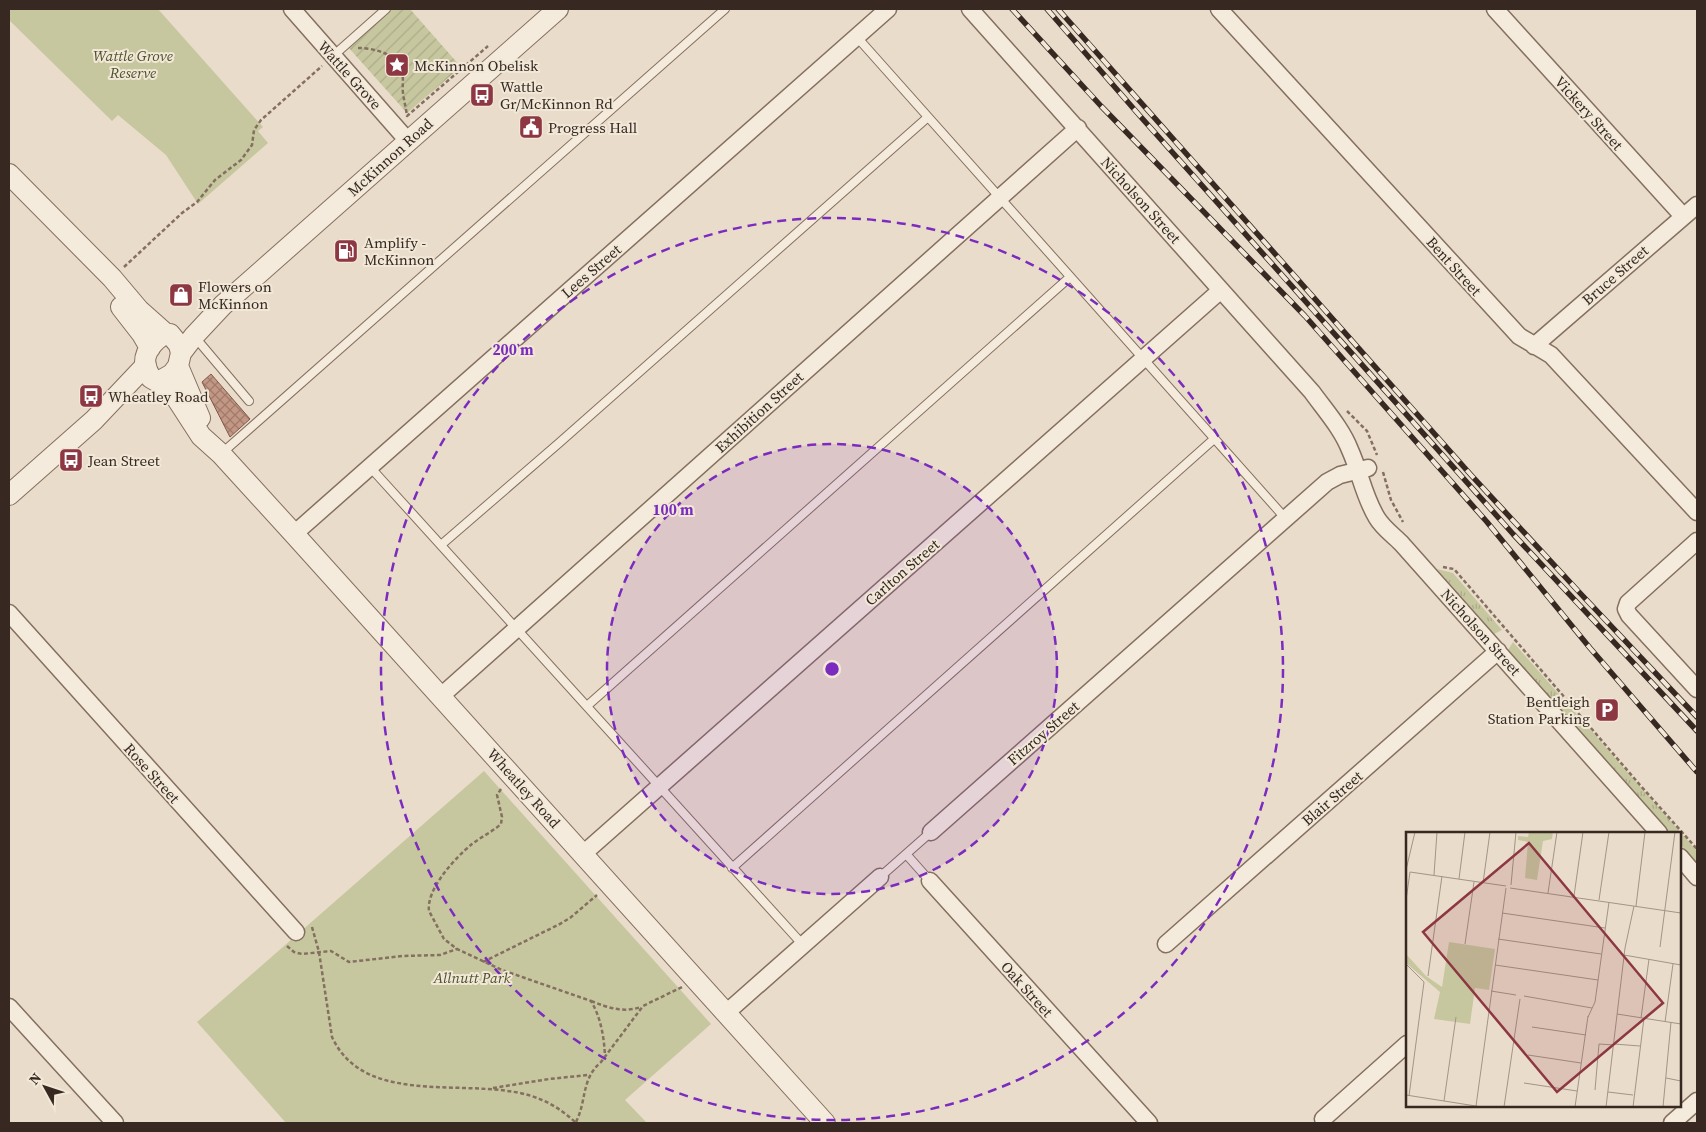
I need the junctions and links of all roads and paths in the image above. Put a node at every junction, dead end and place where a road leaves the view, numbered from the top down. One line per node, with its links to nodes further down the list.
1 (292, 9): 12 (street, Wattle Grove)
2 (386, 9): 12 (lane)
3 (558, 9): 15 (street, McKinnon Road)
4 (725, 9): 33 (lane)
5 (888, 9): 9 (street, Lees Street)
6 (970, 9): 14 (street, Nicholson Street)
7 (1219, 9): 27 (street, Bent Street)
8 (1494, 9): 19 (street, Vickery Street)
9 (856, 36): 13 (lane); 34 (street, Lees Street)
10 (488, 45): 11 (path)
11 (356, 48)
12 (333, 56): 15 (street, Wattle Grove); 22 (path)
13 (928, 117): 17 (lane); 41 (lane)
14 (1078, 128): 17 (street, Exhibition Street); 23 (street, Nicholson Street)
15 (408, 140): 24 (street, McKinnon Road)
16 (9, 174): 20 (street, Wheatley Road)
17 (1000, 198): 21 (lane); 44 (street, Exhibition Street)
18 (1697, 205): 19 (street, Bruce Street)
19 (1683, 216): 27 (street, Bruce Street)
20 (84, 251): 22 (street, Wheatley Road); 30 (street, Wheatley Road)
21 (1070, 277): 28 (lane); 48 (lane)
22 (112, 278): 25 (street, Wheatley Road)
23 (1221, 290): 28 (street, Carlton Street); 35 (street, Nicholson Street)
24 (223, 305): 25 (street, McKinnon Road); 26 (street, McKinnon Road)
25 (168, 334): 29 (street, Wheatley Road); 30 (street, McKinnon Road)
26 (194, 336): 29 (street, McKinnon Road); 31 (lane)
27 (1534, 346): 37 (street, Bent Street)
28 (1143, 359): 32 (lane); 49 (street, Carlton Street)
29 (180, 360): 30 (street, McKinnon Road); 33 (street, Wheatley Road)
30 (152, 369): 33 (street, Wheatley Road); 36 (street)
31 (249, 401)
32 (1214, 439): 38 (lane); 57 (lane)
33 (221, 454): 39 (street, Wheatley Road)
34 (370, 467): 39 (street, Lees Street); 41 (lane)
35 (1363, 469): 38 (street, Fitzroy Street); 45 (street, Nicholson Street)
36 (9, 495)
37 (1697, 512)
38 (1286, 519): 52 (street, Fitzroy Street)
39 (294, 534): 47 (street, Wheatley Road)
40 (1697, 541): 46 (street)
41 (441, 545): 44 (lane)
42 (1454, 569): 53 (path)
43 (9, 614): 62 (street, Rose Street)
44 (516, 628): 47 (street, Exhibition Street); 48 (lane)
45 (1498, 651): 51 (street, Nicholson Street); 63 (street, Blair Street)
46 (1697, 690)
47 (441, 696): 54 (street, Wheatley Road)
48 (587, 706): 49 (lane)
49 (659, 786): 54 (street, Carlton Street); 57 (lane)
50 (502, 788): 65 (path)
51 (1653, 831)
52 (931, 832): 55 (lane, Fitzroy Street)
53 (1697, 849)
54 (583, 854): 68 (street, Wheatley Road)
55 (906, 854): 58 (lane, Fitzroy Street); 60 (lane, Oak Street)
56 (1681, 858): 59 (street)
57 (732, 868): 64 (lane)
58 (880, 877): 64 (street, Fitzroy Street)
59 (1697, 877)
60 (930, 881): 82 (street, Oak Street)
61 (598, 894): 67 (path)
62 (297, 933): 66 (path); 66 (path)
63 (1166, 944)
64 (802, 945): 72 (street, Fitzroy Street)
65 (457, 949): 66 (path); 67 (path)
66 (319, 952): 76 (path)
67 (483, 962): 69 (path)
68 (696, 980): 70 (path); 72 (street, Wheatley Road)
69 (591, 1001): 70 (path); 74 (path)
70 (643, 1006): 74 (path)
71 (9, 1007): 79 (street)
72 (726, 1013): 81 (street, Wheatley Road)
73 (1406, 1045): 78 (street)
74 (605, 1056): 75 (path)
75 (588, 1075): 76 (path); 80 (path)
76 (490, 1089): 80 (path)
77 (1697, 1101): 83 (street)
78 (1323, 1119)
79 (115, 1123)
80 (575, 1123)
81 (825, 1123)
82 (1148, 1123)
83 (1672, 1123)

